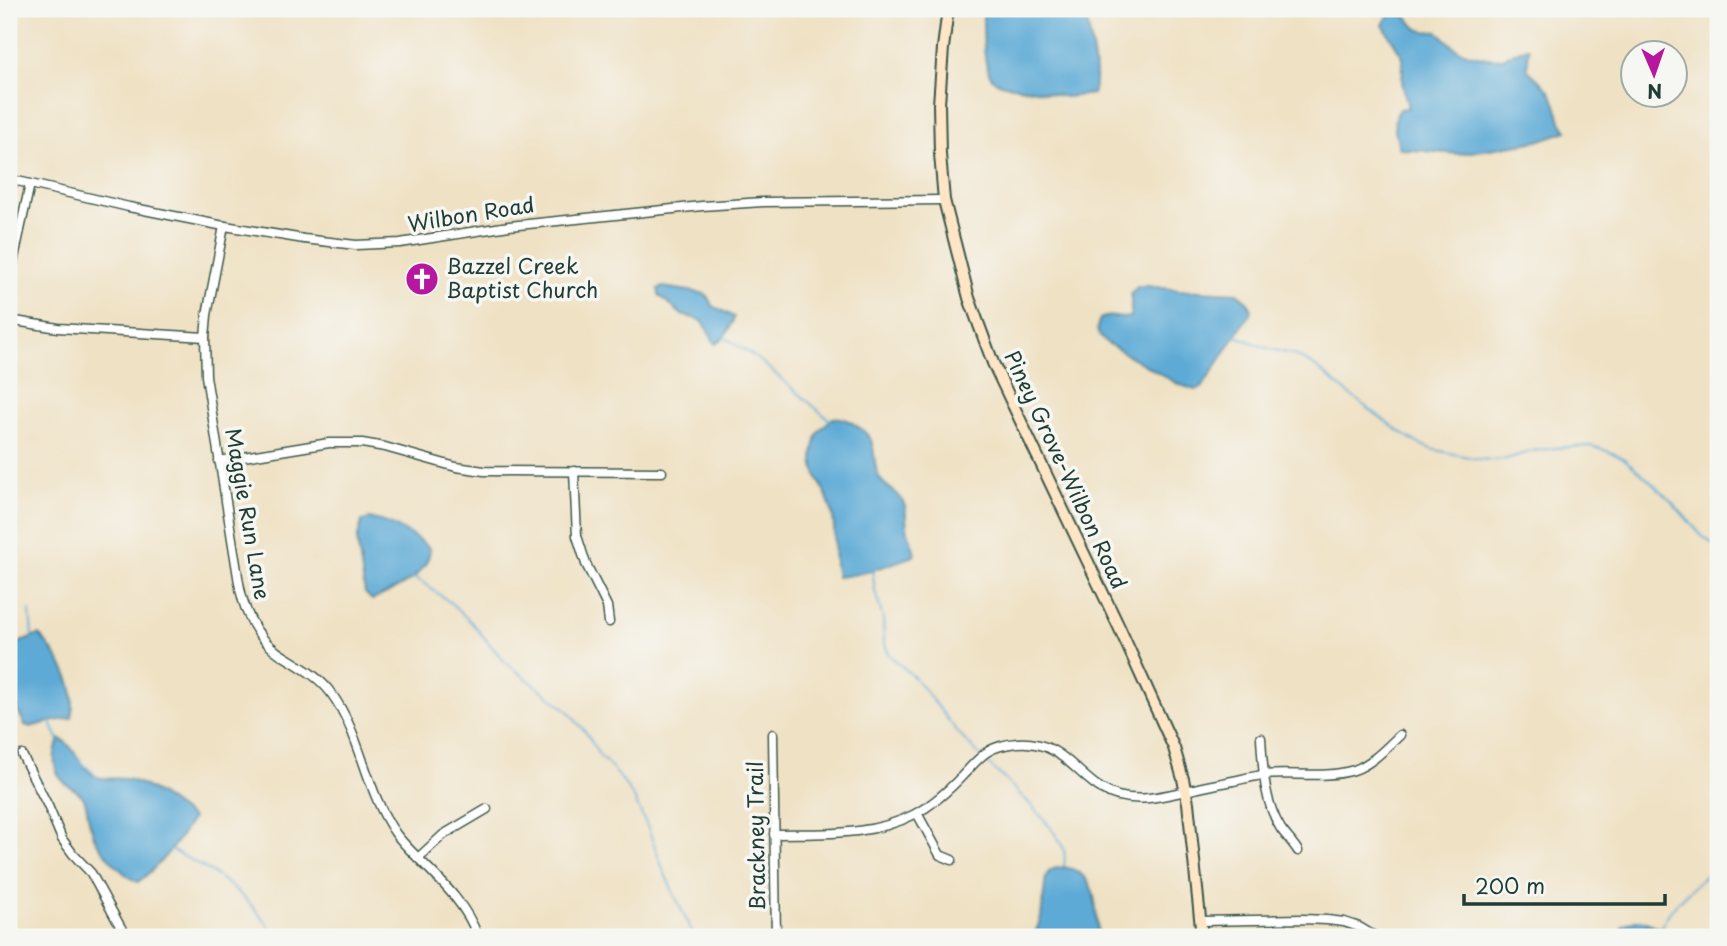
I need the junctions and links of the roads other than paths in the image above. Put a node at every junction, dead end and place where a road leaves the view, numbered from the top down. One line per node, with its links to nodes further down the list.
1 (948, 9): 4 (street, Piney Grove-Wilbon Road)
2 (9, 179): 3 (street, Wilbon Road)
3 (30, 184): 5 (street, Wilbon Road); 6 (street)
4 (944, 200): 5 (street, Wilbon Road); 18 (street, Piney Grove-Wilbon Road)
5 (224, 226): 8 (street, Maggie Run Lane)
6 (9, 281)
7 (9, 320): 8 (street)
8 (205, 337): 9 (street, Maggie Run Lane)
9 (219, 461): 10 (street); 23 (street, Maggie Run Lane)
10 (574, 471): 11 (street); 12 (street)
11 (662, 472)
12 (609, 622)
13 (773, 734): 21 (street, Brackney Trail)
14 (1400, 735): 17 (street)
15 (1261, 738): 17 (street)
16 (22, 755): 26 (street)
17 (1263, 775): 18 (street); 22 (street)
18 (1186, 791): 20 (street); 25 (street, Piney Grove-Wilbon Road)
19 (487, 809): 23 (street)
20 (917, 813): 21 (street); 24 (street)
21 (774, 834): 28 (street, Brackney Trail)
22 (1298, 850)
23 (418, 858): 27 (street, Maggie Run Lane)
24 (951, 860)
25 (1201, 921): 29 (street, Piney Grove-Wilbon Road); 30 (street)
26 (126, 937)
27 (478, 937)
28 (776, 937)
29 (1202, 937)
30 (1376, 937)

